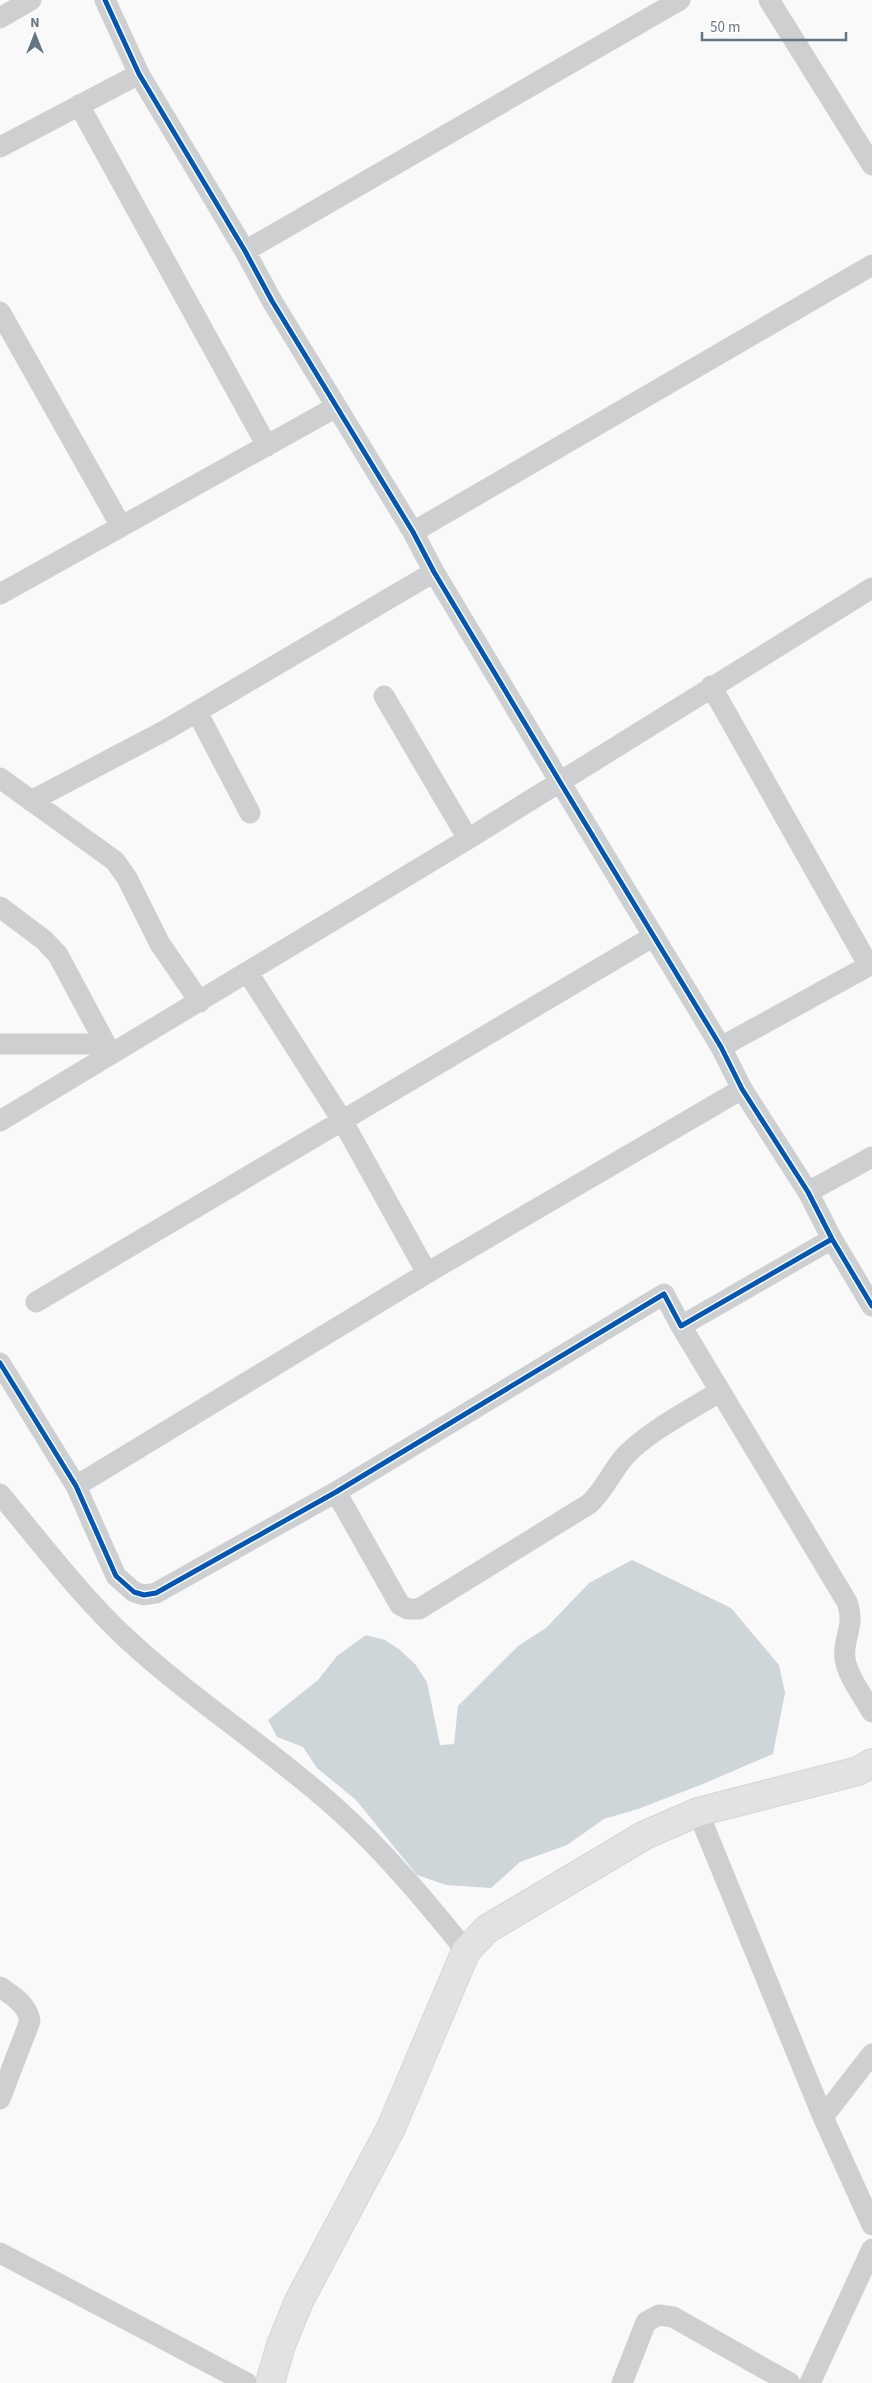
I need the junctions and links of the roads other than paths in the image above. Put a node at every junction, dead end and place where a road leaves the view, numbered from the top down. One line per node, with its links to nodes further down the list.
1 (31, 0): 5 (street)
2 (105, 0): 6 (street)
3 (680, 0): 10 (street)
4 (769, 0): 9 (street)
5 (0, 18)
6 (139, 74): 7 (street); 10 (street)
7 (79, 105): 8 (street); 14 (street)
8 (0, 147)
9 (870, 158)
10 (245, 251): 13 (street)
11 (872, 265): 16 (street)
12 (0, 312): 15 (street)
13 (336, 407): 14 (street); 16 (street)
14 (267, 446): 15 (street)
15 (122, 526): 19 (street)
16 (412, 532): 17 (street)
17 (434, 572): 22 (street); 24 (street)
18 (872, 588): 20 (street)
19 (0, 594)
20 (711, 686): 24 (street); 30 (street)
21 (384, 696): 27 (street)
22 (196, 712): 25 (street); 26 (street)
23 (0, 778): 25 (street)
24 (560, 782): 27 (street); 29 (street)
25 (31, 801): 32 (street)
26 (250, 812)
27 (468, 839): 31 (street)
28 (0, 907): 35 (street)
29 (654, 936): 34 (street); 37 (street)
30 (871, 965): 34 (street)
31 (248, 973): 32 (street); 37 (street)
32 (200, 1002): 35 (street)
33 (0, 1044): 35 (street)
34 (721, 1047): 36 (street)
35 (108, 1049): 38 (street)
36 (742, 1089): 40 (street); 42 (street)
37 (342, 1120): 42 (street); 43 (street)
38 (0, 1121)
39 (872, 1157): 40 (street)
40 (808, 1192): 41 (street)
41 (832, 1240): 44 (street); 45 (street)
42 (428, 1273): 48 (street)
43 (36, 1302)
44 (872, 1306)
45 (681, 1326): 47 (street); 49 (street)
46 (0, 1363): 48 (street)
47 (718, 1392): 49 (street); 51 (street)
48 (76, 1486): 49 (street)
49 (336, 1492)
50 (0, 1494): 54 (street)
51 (872, 1712)
52 (872, 1763): 53 (street)
53 (698, 1812): 54 (street); 58 (street)
54 (466, 1951): 63 (street)
55 (0, 1987): 57 (street)
56 (872, 2054): 58 (street)
57 (0, 2099)
58 (823, 2117): 59 (street)
59 (872, 2225)
60 (872, 2249): 66 (street)
61 (0, 2252): 62 (street)
62 (247, 2383)
63 (270, 2383)
64 (622, 2383): 65 (street)
65 (790, 2383)
66 (810, 2383)

